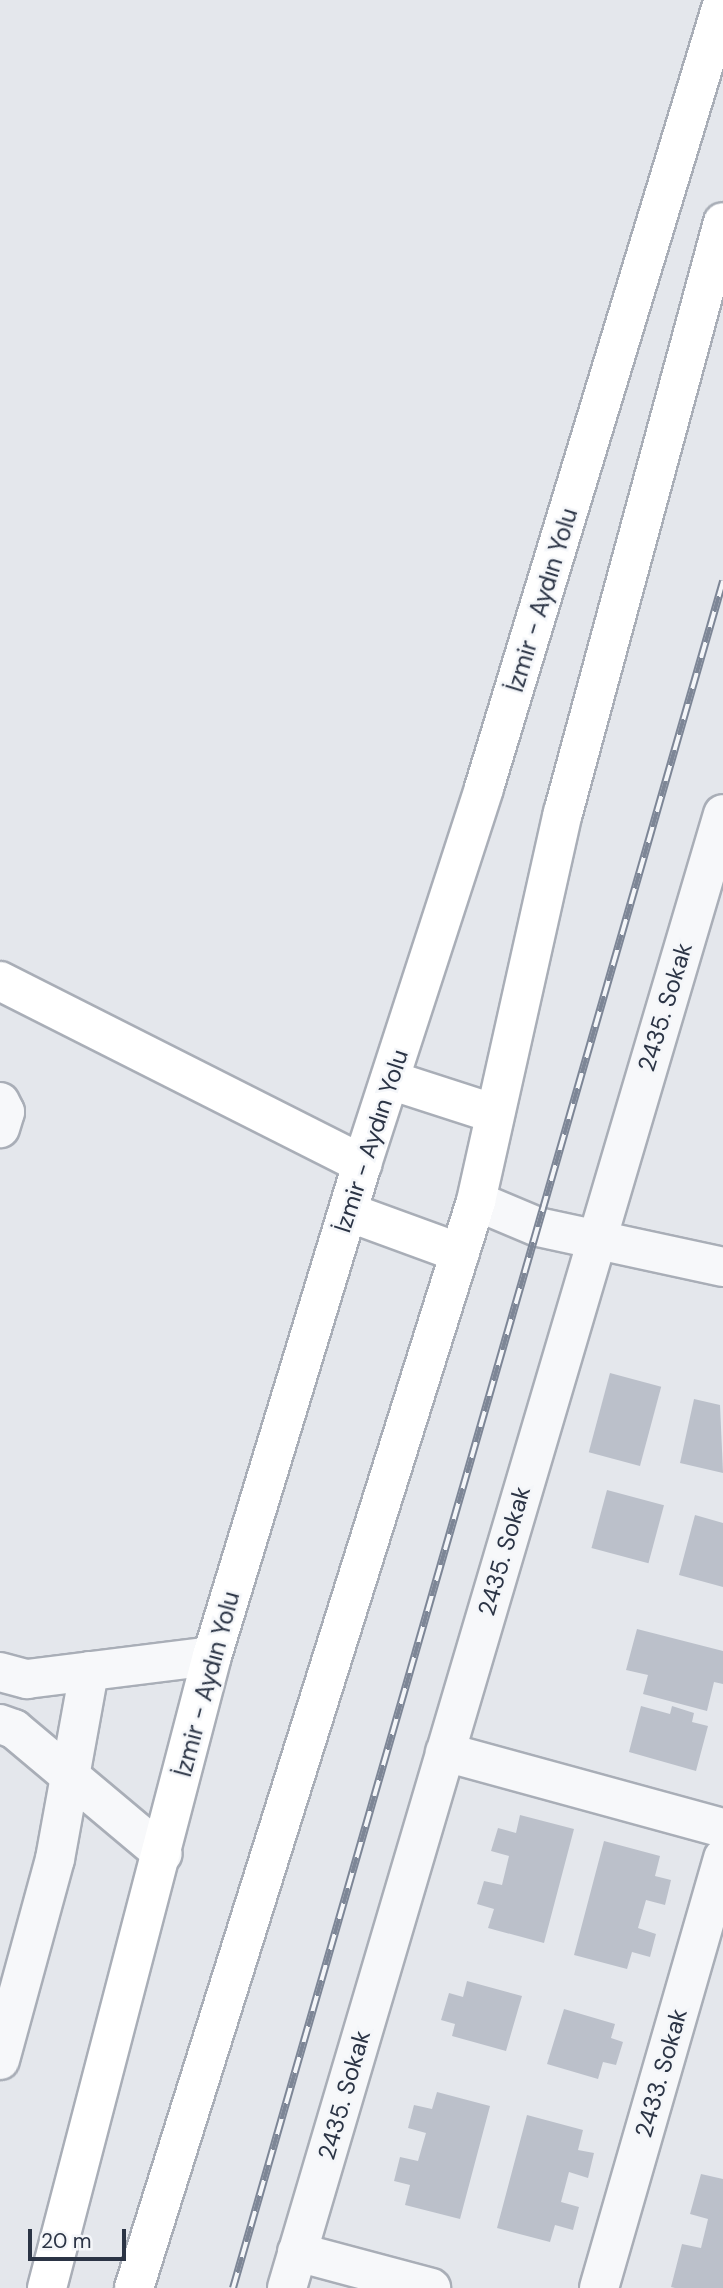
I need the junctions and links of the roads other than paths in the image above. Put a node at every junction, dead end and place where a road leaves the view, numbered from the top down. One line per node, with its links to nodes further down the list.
1 (723, 2): 5 (main road, İzmir - Aydın Yolu)
2 (723, 222): 7 (main road)
3 (723, 814): 12 (street, 2435. Sokak)
4 (0, 981): 9 (main road)
5 (390, 1080): 7 (main road); 9 (main road, İzmir - Aydın Yolu)
6 (0, 1102): 8 (street)
7 (495, 1114): 10 (main road)
8 (0, 1128)
9 (362, 1164): 11 (main road, İzmir - Aydın Yolu)
10 (476, 1201): 12 (street); 13 (main road)
11 (348, 1212): 13 (main road); 15 (main road, İzmir - Aydın Yolu)
12 (596, 1240): 14 (street); 19 (street, 2435. Sokak)
13 (460, 1253): 28 (main road)
14 (723, 1267)
15 (212, 1656): 16 (street); 22 (main road, İzmir - Aydın Yolu)
16 (89, 1671): 17 (street); 20 (street)
17 (0, 1672)
18 (0, 1724): 20 (street)
19 (445, 1752): 21 (street); 26 (street, 2435. Sokak)
20 (72, 1778): 22 (street); 25 (street)
21 (723, 1828)
22 (163, 1854): 27 (main road, İzmir - Aydın Yolu)
23 (723, 1858): 24 (street, 2433. Sokak)
24 (711, 1946): 31 (street, 2433. Sokak)
25 (0, 2060)
26 (298, 2252): 29 (street, 2435. Sokak); 30 (street)
27 (47, 2288)
28 (134, 2288)
29 (287, 2288)
30 (431, 2288)
31 (598, 2288)

